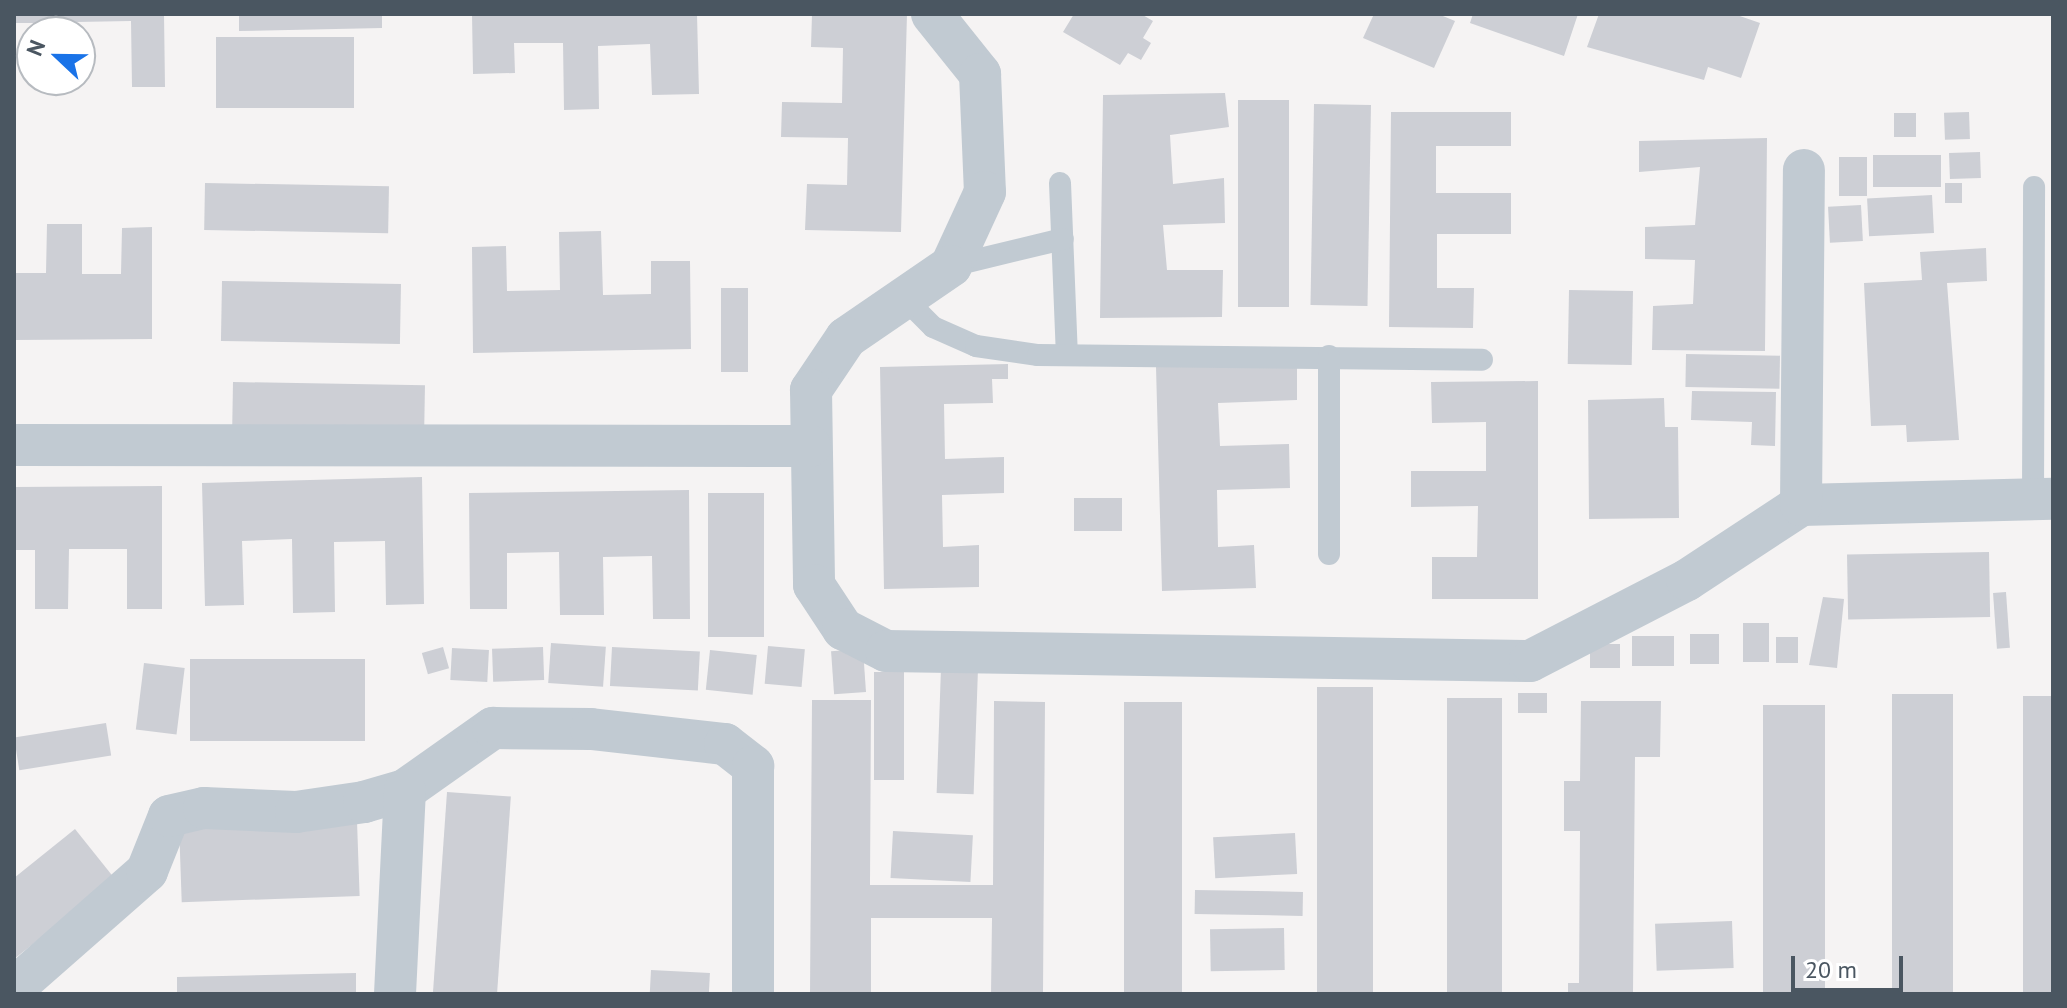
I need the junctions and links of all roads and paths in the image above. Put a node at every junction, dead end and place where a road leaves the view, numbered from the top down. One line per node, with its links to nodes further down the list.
1 (932, 14): 6 (street)
2 (1804, 170): 14 (street)
3 (1060, 183): 5 (lane)
4 (2034, 187): 13 (lane)
5 (1063, 239): 6 (lane); 8 (lane)
6 (951, 266): 7 (street)
7 (901, 295): 8 (lane); 12 (street)
8 (1067, 354): 9 (lane)
9 (1329, 356): 10 (lane); 15 (lane)
10 (1482, 360)
11 (14, 445): 12 (street)
12 (810, 446): 14 (street)
13 (2043, 499): 14 (street)
14 (1801, 505)
15 (1329, 554)
16 (405, 790): 17 (street); 18 (street); 19 (street)
17 (14, 988)
18 (395, 994)
19 (753, 994)

